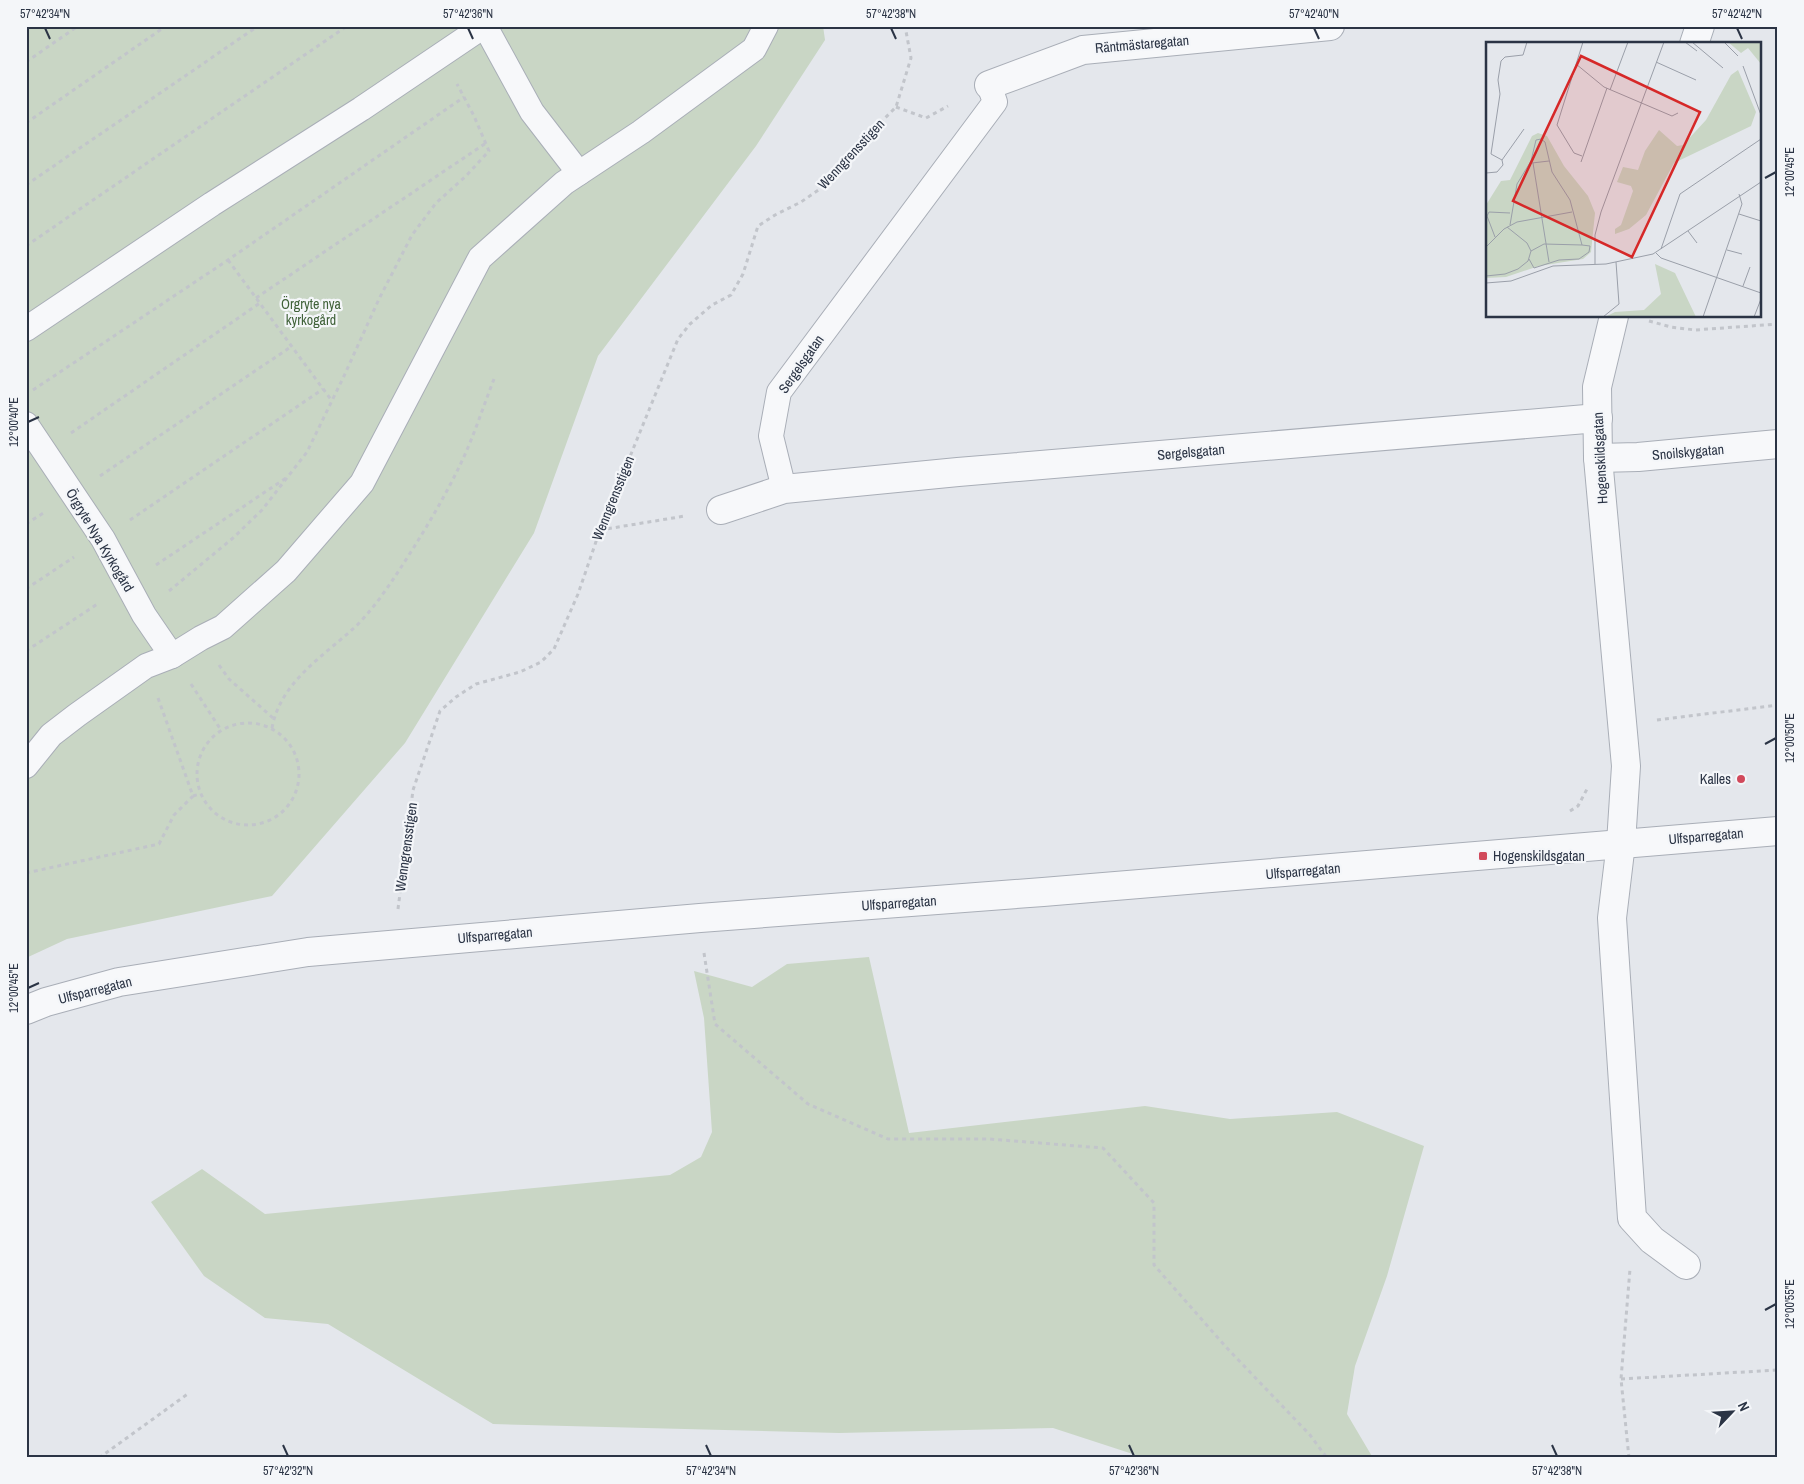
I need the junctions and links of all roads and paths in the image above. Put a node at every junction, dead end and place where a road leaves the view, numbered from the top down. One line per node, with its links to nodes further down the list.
1 (78, 26): 12 (path)
2 (166, 26): 17 (path)
3 (258, 26): 20 (path)
4 (348, 26): 21 (path)
5 (484, 26): 11 (lane); 19 (lane)
6 (766, 26): 19 (lane)
7 (905, 26): 15 (path)
8 (1330, 26): 13 (street, Räntmästaregatan)
9 (1700, 26): 10 (street)
10 (1695, 42)
11 (440, 56): 14 (path); 28 (lane)
12 (26, 62)
13 (989, 85): 39 (lane, Sergelsgatan)
14 (464, 97): 18 (path); 22 (path)
15 (896, 107): 16 (path); 43 (path, Wenngrensstigen)
16 (926, 118)
17 (26, 123)
18 (486, 143): 23 (path); 33 (path)
19 (580, 174): 47 (lane)
20 (26, 185)
21 (26, 246)
22 (228, 260): 23 (path); 32 (path)
23 (256, 298): 24 (path)
24 (260, 303): 29 (path); 37 (path)
25 (1614, 318): 34 (street, Hogenskildsgatan)
26 (1778, 324): 27 (path)
27 (1672, 327)
28 (26, 329)
29 (292, 346): 31 (path); 40 (path)
30 (494, 379): 51 (path)
31 (324, 389): 33 (path); 44 (path)
32 (26, 395)
33 (332, 401): 46 (path)
34 (1598, 418): 38 (street, Hogenskildsgatan); 39 (street, Sergelsgatan)
35 (26, 424): 37 (lane, Örgryte Nya Kyrkogård)
36 (1778, 444): 38 (street, Snoilskygatan)
37 (45, 452): 40 (lane, Örgryte Nya Kyrkogård)
38 (1598, 458): 52 (street, Hogenskildsgatan)
39 (784, 489): 41 (street, Sergelsgatan)
40 (72, 494): 42 (path); 44 (lane, Örgryte Nya Kyrkogård)
41 (721, 510): 43 (path)
42 (26, 524)
43 (600, 530): 63 (path, Wenngrensstigen)
44 (102, 538): 45 (path); 46 (lane, Örgryte Nya Kyrkogård)
45 (26, 589)
46 (143, 612): 48 (lane, Örgryte Nya Kyrkogård)
47 (201, 638): 48 (lane); 51 (path)
48 (172, 656): 49 (lane); 54 (path)
49 (146, 666): 55 (lane); 58 (path)
50 (1778, 705): 52 (path)
51 (273, 718): 53 (path)
52 (1623, 724): 61 (street, Hogenskildsgatan)
53 (272, 728): 54 (path); 57 (path)
54 (221, 730): 57 (path)
55 (26, 766)
56 (1589, 783): 59 (path)
57 (200, 794): 58 (path)
58 (194, 796): 62 (path)
59 (1567, 813)
60 (1778, 831): 61 (street, Ulfsparregatan)
61 (1621, 843): 64 (street, Ulfsparregatan); 66 (street, Hogenskildsgatan)
62 (26, 873)
63 (407, 911)
64 (700, 918): 65 (street, Ulfsparregatan); 72 (path)
65 (26, 1010)
66 (1632, 1218): 67 (street); 69 (path)
67 (1686, 1265)
68 (1778, 1370): 69 (path)
69 (1621, 1378): 73 (path)
70 (189, 1393): 71 (path)
71 (100, 1458)
72 (1327, 1458)
73 (1629, 1458)

